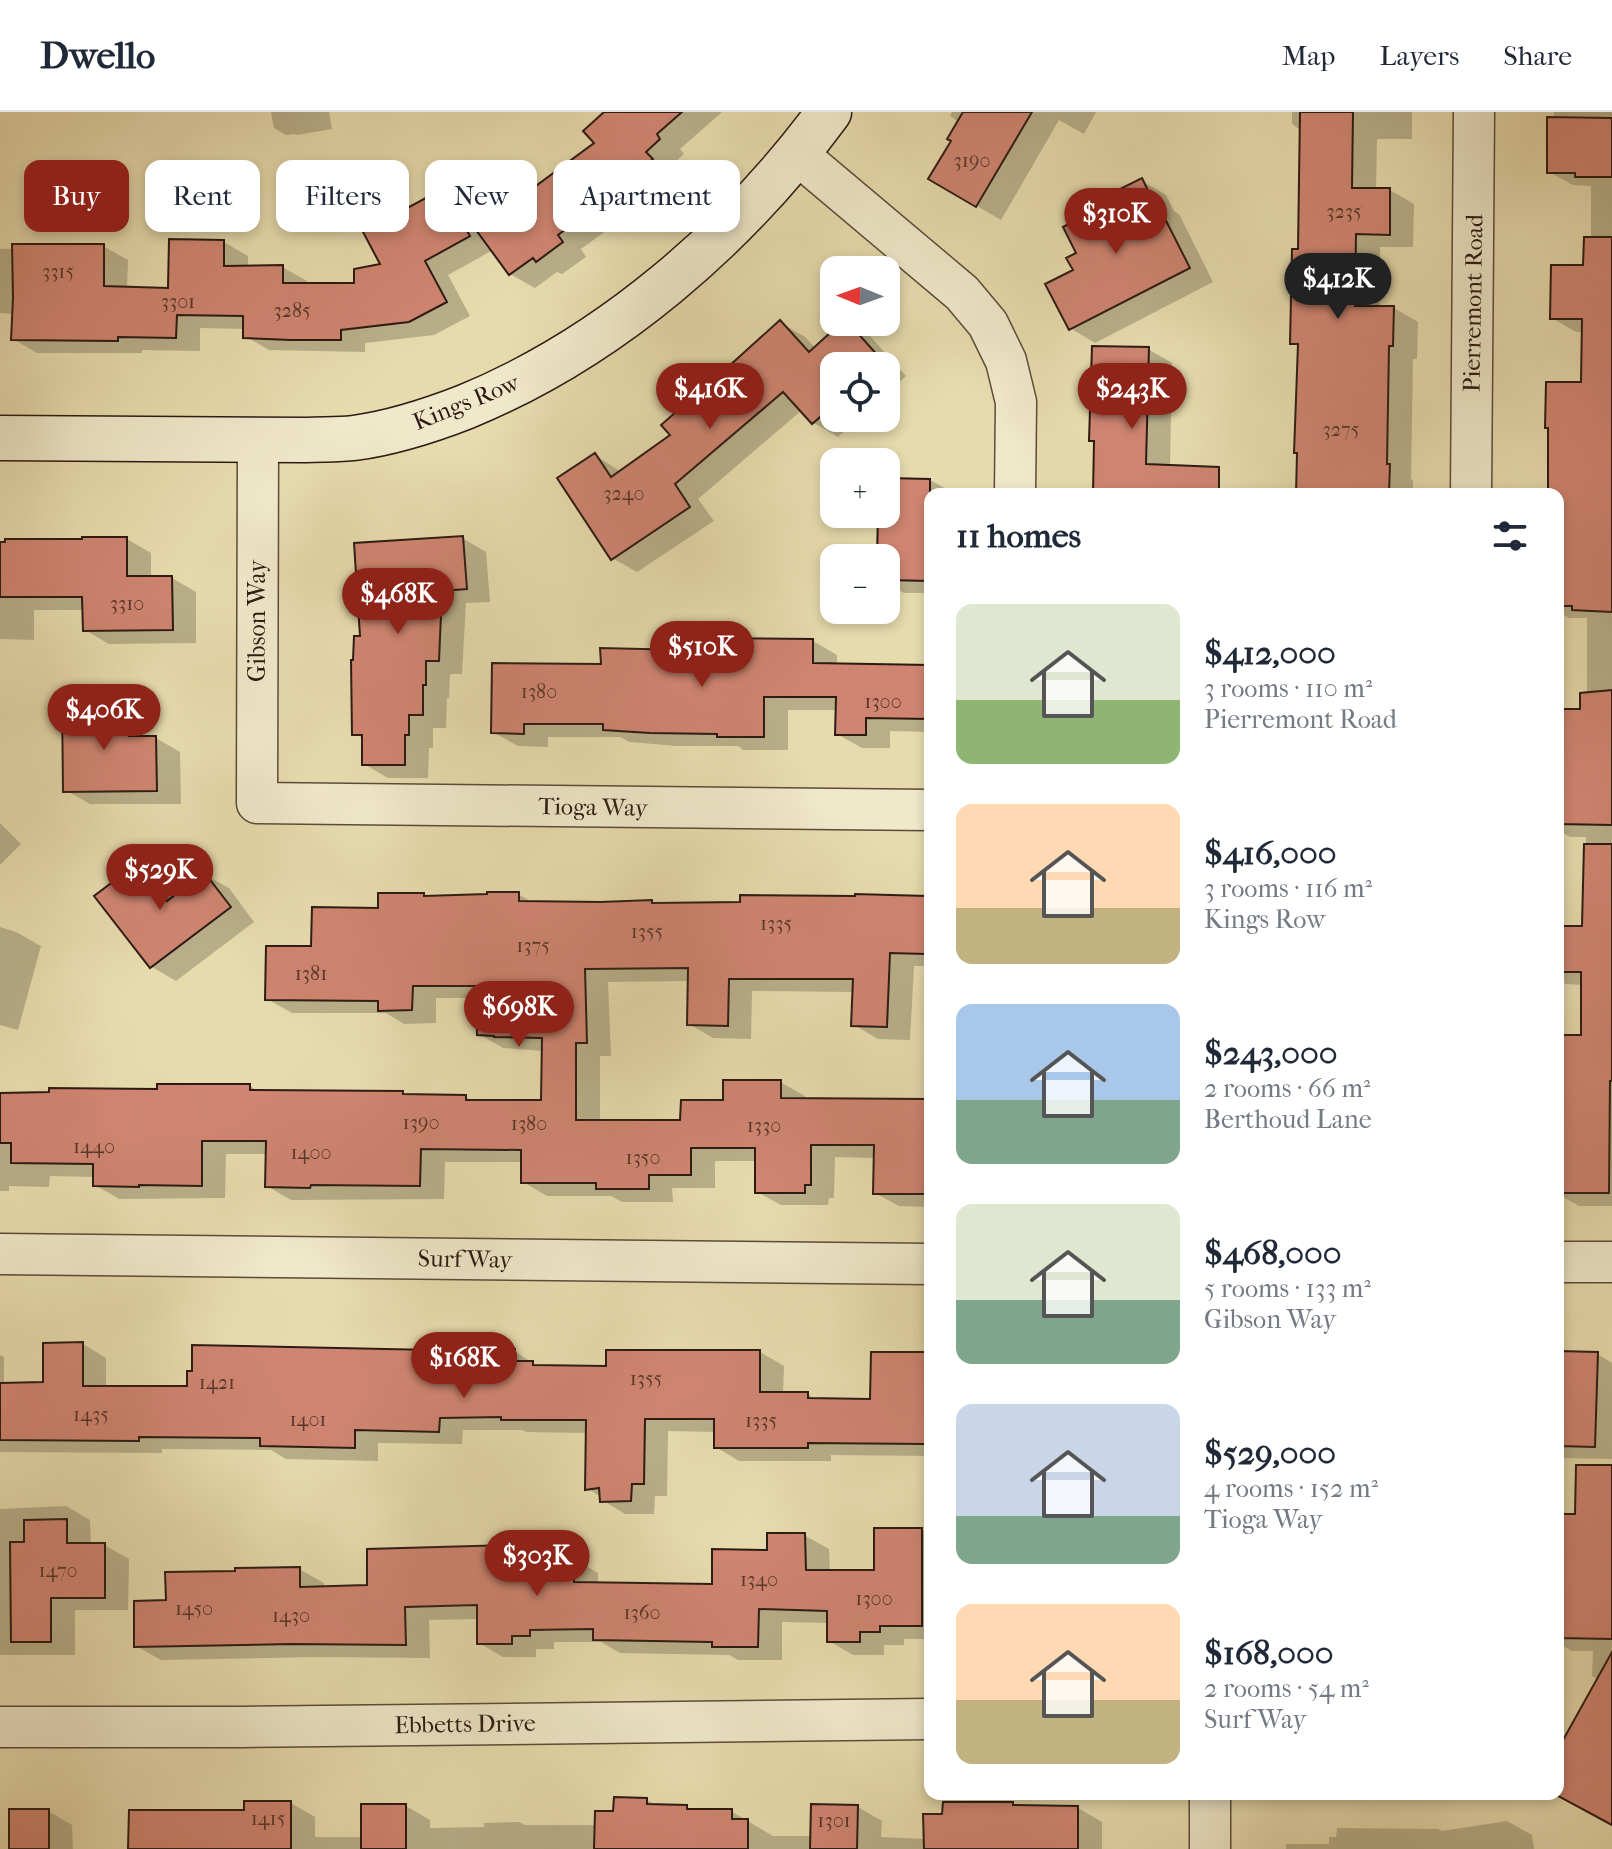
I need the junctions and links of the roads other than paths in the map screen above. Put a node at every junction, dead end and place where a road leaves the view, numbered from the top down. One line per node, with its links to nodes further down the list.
1 (829, 112): 3 (main road, Kings Row)
2 (1474, 112): 7 (street, Pierremont Road)
3 (797, 154): 5 (main road, Kings Row); 6 (street)
4 (0, 438): 5 (main road, Kings Row)
5 (258, 440): 8 (street, Gibson Way)
6 (1015, 488)
7 (1471, 488)
8 (257, 803): 9 (street, Tioga Way)
9 (924, 810)
10 (0, 1254): 13 (street, Surf Way)
11 (1564, 1262): 12 (street)
12 (1612, 1262)
13 (924, 1264)
14 (924, 1719): 15 (street, Ebbetts Drive)
15 (0, 1727)
16 (1210, 1800): 17 (street)
17 (1210, 1849)

